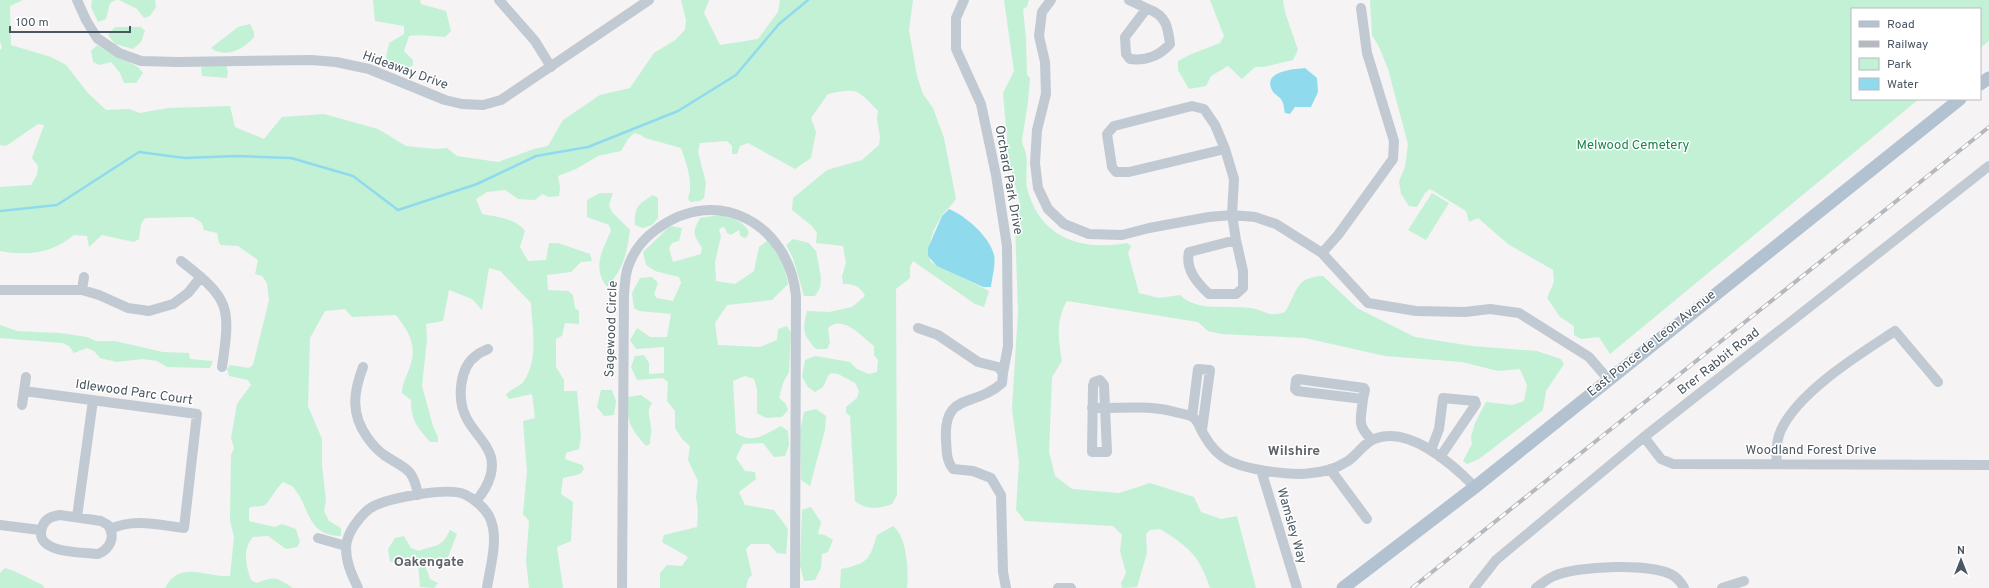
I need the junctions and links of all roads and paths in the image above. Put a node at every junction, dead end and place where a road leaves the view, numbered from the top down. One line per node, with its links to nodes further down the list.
1 (77, 0): 9 (street, Hideaway Drive)
2 (499, 0): 9 (street)
3 (649, 0): 9 (street, Hideaway Drive)
4 (964, 0): 25 (street, Orchard Park Drive)
5 (1051, 0): 13 (street)
6 (1129, 0): 8 (street)
7 (1361, 8): 15 (street)
8 (1148, 10): 8 (street)
9 (551, 67)
10 (1959, 100): 27 (main road, East Ponce de Leon Avenue)
11 (1225, 149): 11 (street); 13 (street)
12 (1989, 166): 37 (street, Brer Rabbit Road)
13 (1232, 215): 14 (street); 15 (street)
14 (1236, 240): 14 (street)
15 (1322, 253): 27 (street)
16 (181, 261): 18 (street)
17 (84, 277): 20 (street)
18 (201, 277): 20 (street); 23 (street)
19 (0, 290): 20 (street)
20 (82, 290)
21 (918, 328): 25 (street)
22 (488, 349): 47 (street)
23 (222, 366)
24 (363, 367): 46 (street)
25 (1003, 372): 60 (street, Orchard Park Drive)
26 (26, 377): 29 (street)
27 (1608, 379): 45 (main road, East Ponce de Leon Avenue)
28 (1938, 382): 41 (street)
29 (24, 391): 31 (street, Idlewood Parc Court); 32 (street)
30 (1363, 399): 30 (street); 38 (street)
31 (93, 400): 48 (street); 51 (street, Idlewood Parc Court)
32 (22, 405)
33 (1092, 408): 34 (street); 34 (street); 34 (street)
34 (1105, 409): 35 (street)
35 (1192, 417): 36 (street); 36 (street)
36 (1202, 430): 44 (street)
37 (1644, 437): 41 (street, Woodland Forest Drive); 65 (street, Brer Rabbit Road)
38 (1372, 440): 39 (street); 43 (street)
39 (1431, 450): 40 (street); 40 (street)
40 (1440, 457): 45 (street)
41 (1777, 463): 42 (street, Woodland Forest Drive)
42 (1989, 465)
43 (1330, 469): 44 (street); 49 (street)
44 (1261, 470): 63 (street, Wamsley Way)
45 (1475, 487): 64 (main road, East Ponce de Leon Avenue)
46 (418, 495): 47 (street); 54 (street)
47 (476, 501): 57 (street)
48 (77, 517): 51 (street); 52 (street)
49 (1367, 519)
50 (0, 524): 52 (street)
51 (111, 529): 52 (street)
52 (40, 530)
53 (318, 538): 54 (street)
54 (346, 546): 56 (street)
55 (1744, 581): 68 (street)
56 (358, 588)
57 (487, 588)
58 (622, 588): 59 (street, Sagewood Circle)
59 (795, 588)
60 (1006, 588)
61 (1058, 588): 62 (street)
62 (1071, 588)
63 (1297, 588)
64 (1343, 588)
65 (1474, 588)
66 (1536, 588): 67 (street)
67 (1684, 588)
68 (1722, 588)

